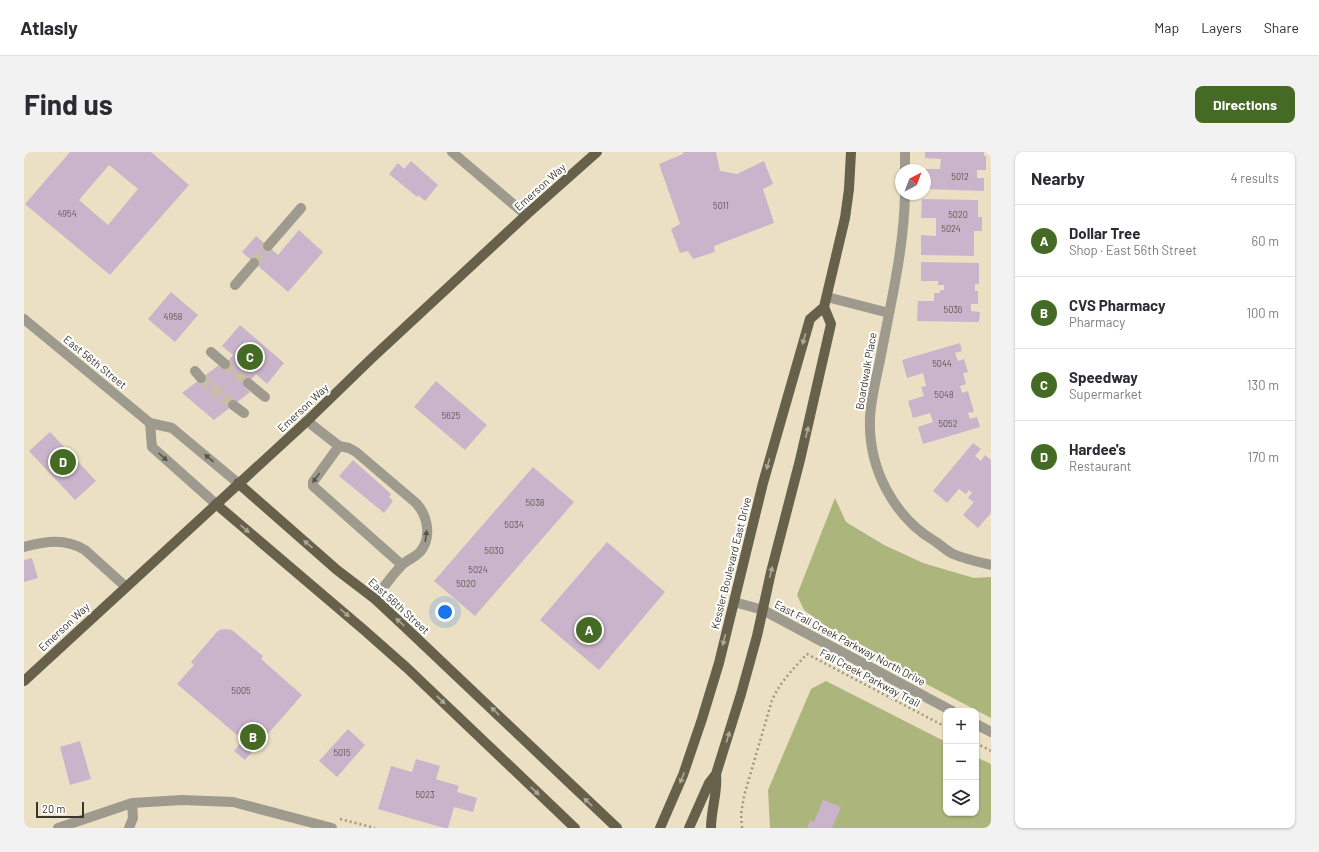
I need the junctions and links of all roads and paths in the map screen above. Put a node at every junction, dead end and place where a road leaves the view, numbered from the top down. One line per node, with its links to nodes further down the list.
1 (452, 152): 8 (street)
2 (597, 152): 8 (main road, Emerson Way)
3 (851, 152): 12 (main road, Kessler Boulevard East Drive)
4 (905, 152): 5 (street)
5 (905, 164)
6 (904, 200): 14 (street, Boardwalk Place)
7 (301, 208): 9 (street)
8 (526, 215): 22 (main road, Emerson Way)
9 (268, 246)
10 (254, 262): 11 (street)
11 (235, 285)
12 (827, 297): 13 (main road, Kessler Boulevard East Drive); 14 (street)
13 (824, 307): 32 (main road, Kessler Boulevard East Drive, one-way to 32); 33 (main road, one-way to 13)
14 (889, 313): 29 (street, Boardwalk Place)
15 (24, 320): 23 (street, East 56th Street)
16 (211, 352): 17 (street)
17 (225, 364)
18 (248, 383): 19 (street)
19 (265, 397)
20 (233, 405): 21 (street)
21 (244, 413)
22 (307, 421): 24 (street); 25 (main road, Emerson Way)
23 (150, 423): 25 (street, East 56th Street, one-way to 23); 26 (street, one-way to 26)
24 (339, 446): 28 (street, one-way to 28); 28 (street, one-way to 24)
25 (238, 484): 26 (main road, Emerson Way); 31 (main road, East 56th Street, one-way to 25)
26 (216, 504): 30 (main road, Emerson Way); 46 (main road, one-way to 46)
27 (24, 547): 30 (street)
28 (402, 565): 31 (street)
29 (991, 565)
30 (126, 587): 34 (main road, Emerson Way)
31 (375, 600): 47 (main road, East 56th Street, one-way to 31)
32 (734, 602): 33 (street, East Fall Creek Parkway North Drive); 48 (main road, Kessler Boulevard East Drive, one-way to 48)
33 (763, 610): 35 (street, East Fall Creek Parkway North Drive); 41 (main road, one-way to 33)
34 (24, 681)
35 (946, 708)
36 (943, 725): 51 (path, Fall Creek Parkway Trail)
37 (979, 726): 38 (street)
38 (991, 732)
39 (978, 744): 40 (path)
40 (991, 751)
41 (716, 774): 49 (main road); 50 (main road)
42 (132, 803): 43 (street); 44 (street); 45 (street)
43 (58, 828)
44 (129, 828)
45 (332, 828)
46 (574, 828)
47 (617, 828)
48 (660, 828)
49 (689, 828)
50 (711, 828)
51 (742, 828)

